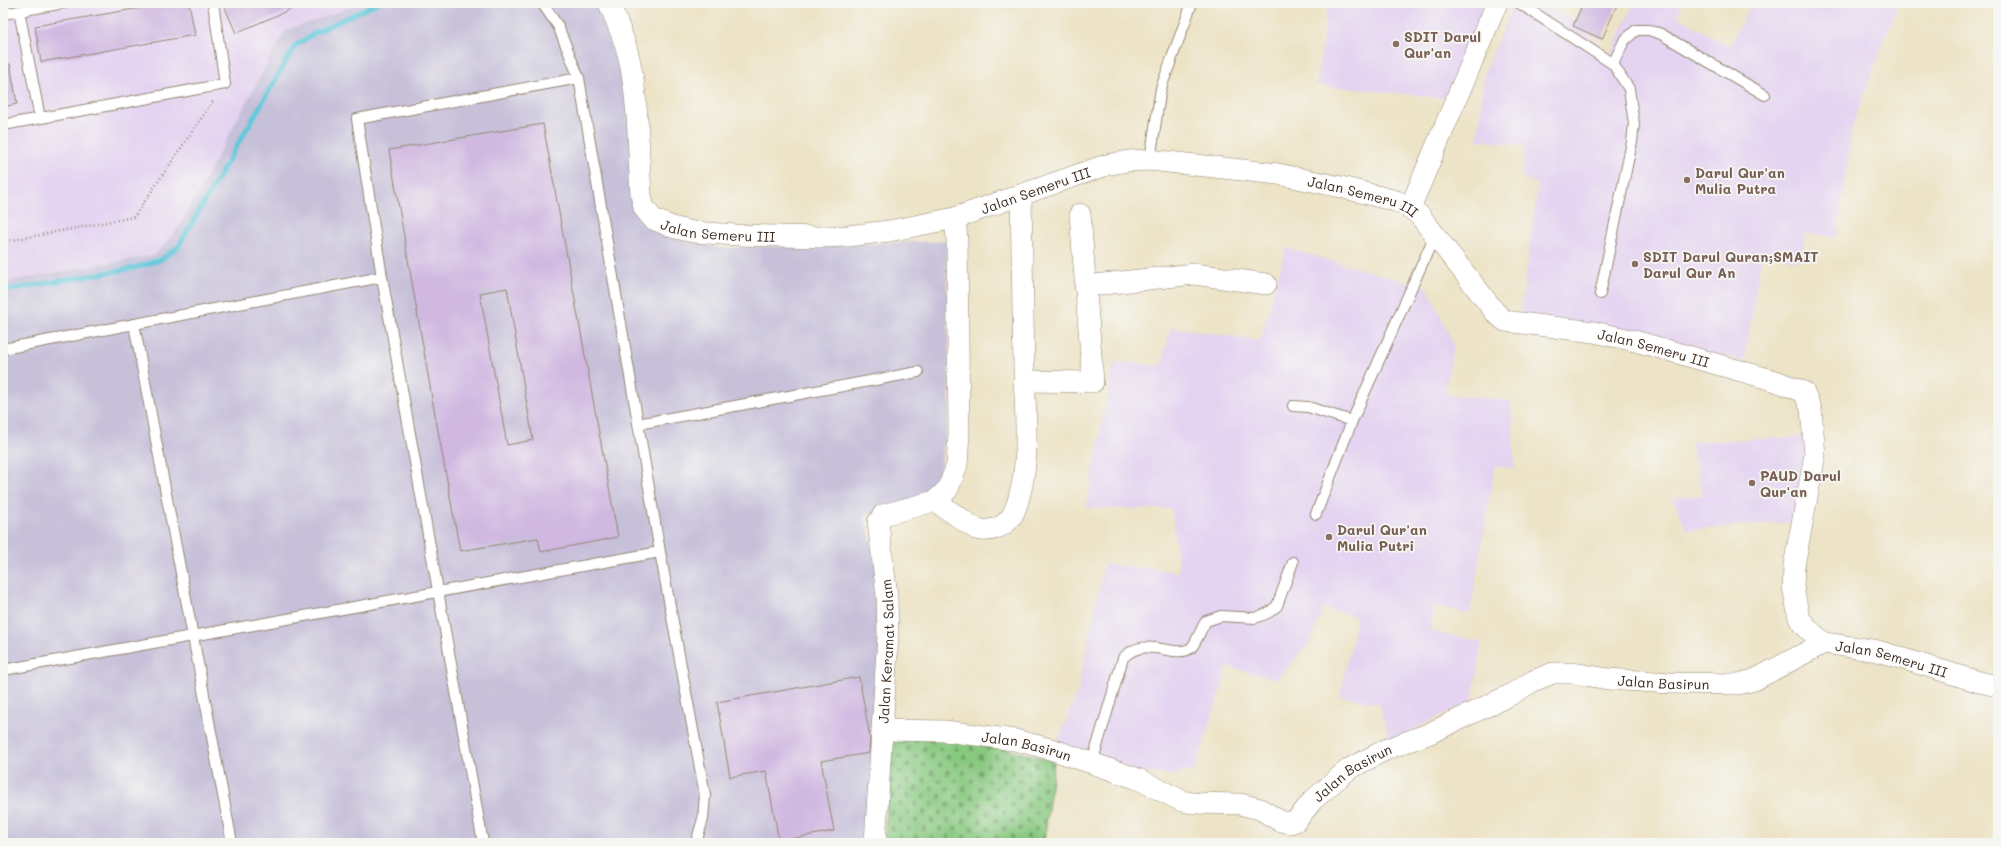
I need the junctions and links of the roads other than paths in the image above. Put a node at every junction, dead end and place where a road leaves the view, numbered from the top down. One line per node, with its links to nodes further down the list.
1 (64, 3): 8 (lane)
2 (213, 3): 13 (lane)
3 (542, 3): 11 (lane)
4 (609, 3): 19 (street, Jalan Semeru III)
5 (1192, 3): 15 (lane)
6 (1497, 3): 17 (street)
7 (1518, 3): 10 (lane)
8 (19, 11): 9 (lane); 13 (lane)
9 (3, 14)
10 (1613, 64): 12 (lane); 24 (lane)
11 (579, 78): 21 (lane); 31 (lane)
12 (1765, 95)
13 (40, 118): 14 (lane)
14 (3, 125)
15 (1150, 160): 16 (street, Jalan Semeru III); 17 (street, Jalan Semeru III)
16 (1021, 195): 19 (street, Jalan Semeru III); 28 (street)
17 (1410, 208): 20 (street, Jalan Semeru III)
18 (1080, 214): 23 (street)
19 (955, 218): 32 (street)
20 (1434, 235): 30 (lane); 38 (street, Jalan Semeru III)
21 (382, 276): 25 (lane); 36 (lane)
22 (1266, 284): 23 (street)
23 (1085, 286): 28 (street)
24 (1600, 294)
25 (134, 324): 26 (lane); 37 (lane)
26 (3, 349)
27 (918, 372): 31 (lane)
28 (1025, 381): 32 (street)
29 (1293, 406): 30 (lane)
30 (1352, 421): 33 (lane)
31 (638, 424): 34 (lane)
32 (935, 501): 41 (street, Jalan Keramat Salam)
33 (1316, 514)
34 (660, 552): 36 (lane); 45 (lane)
35 (1293, 562): 42 (lane)
36 (437, 592): 37 (lane); 44 (lane)
37 (194, 637): 39 (lane); 43 (lane)
38 (1824, 643): 40 (street, Jalan Semeru III); 42 (street, Jalan Basirun)
39 (3, 670)
40 (1998, 686)
41 (882, 730): 42 (street, Jalan Basirun); 46 (street, Jalan Keramat Salam)
42 (1092, 763)
43 (232, 843)
44 (483, 843)
45 (696, 843)
46 (875, 843)

